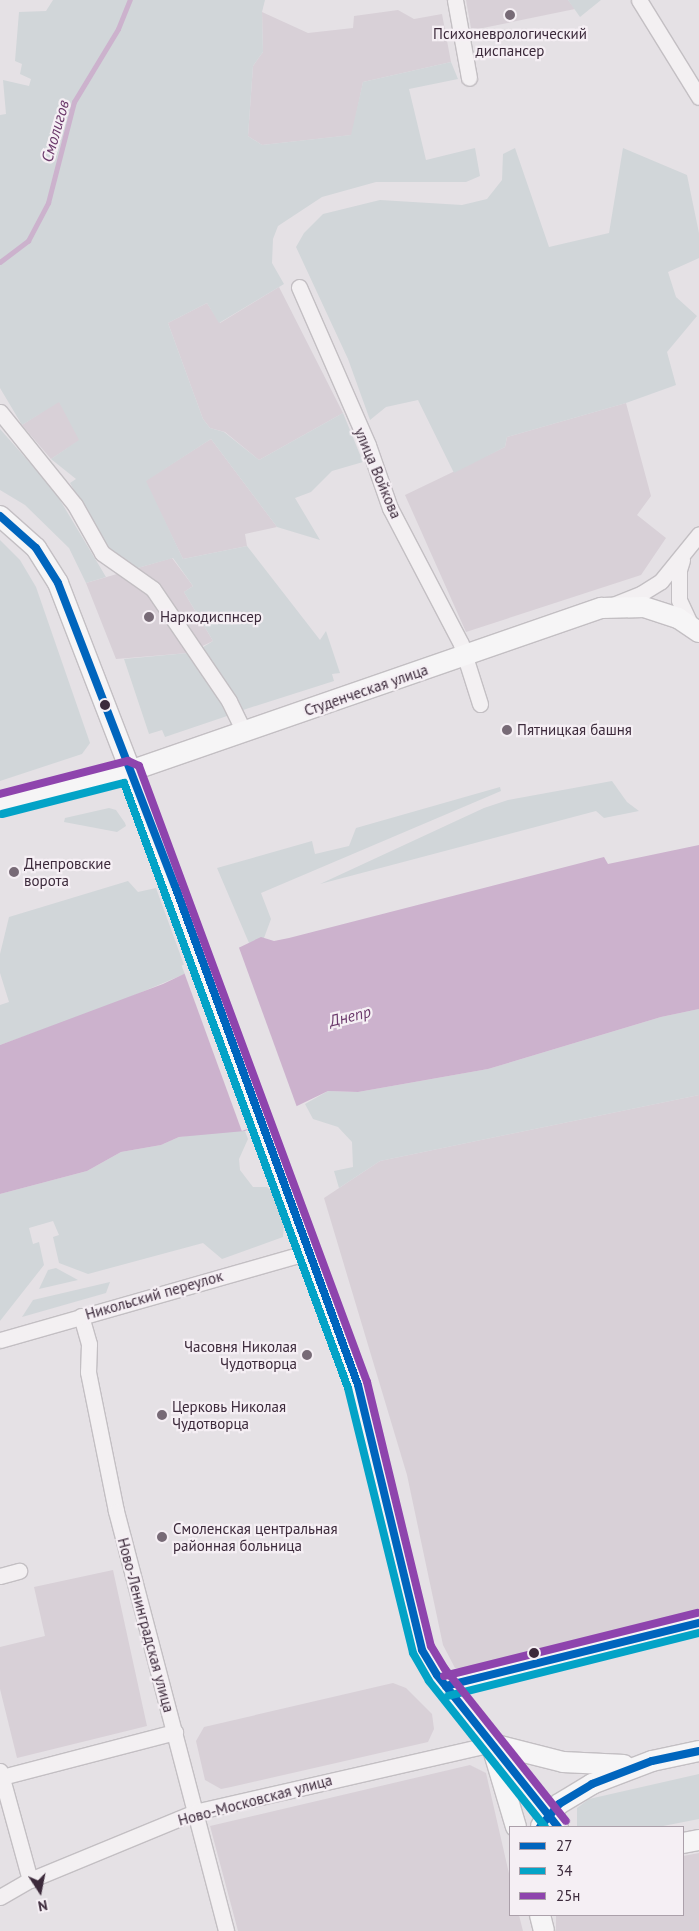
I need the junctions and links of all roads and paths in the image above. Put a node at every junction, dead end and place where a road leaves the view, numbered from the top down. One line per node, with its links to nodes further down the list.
1 (455, 0): 3 (street)
2 (639, 0): 4 (street)
3 (469, 78)
4 (699, 97)
5 (299, 287): 12 (street, улица Войкова)
6 (0, 412): 14 (street)
7 (0, 516): 15 (main road)
8 (699, 534): 9 (street, Студенческая улица)
9 (684, 554): 10 (street, Студенческая улица); 11 (street, Студенческая улица)
10 (602, 608): 11 (main road, Студенческая улица); 12 (main road, Студенческая улица)
11 (695, 630)
12 (466, 655): 13 (street, улица Войкова); 14 (main road, Студенческая улица)
13 (480, 704)
14 (244, 732): 15 (main road, Студенческая улица)
15 (130, 771): 16 (main road, Студенческая улица); 17 (main road)
16 (0, 804)
17 (308, 1252): 18 (street, Никольский переулок); 23 (main road)
18 (82, 1316): 19 (street, Никольский переулок); 24 (street, Ново-Ленинградская улица)
19 (0, 1340)
20 (19, 1571): 21 (street)
21 (0, 1576)
22 (699, 1622): 23 (main road)
23 (446, 1686): 25 (main road)
24 (175, 1732): 28 (street); 29 (street, Ново-Ленинградская улица)
25 (492, 1744): 27 (main road); 29 (street, Ново-Московская улица); 30 (main road); 31 (main road)
26 (699, 1751): 27 (main road)
27 (652, 1761): 30 (main road)
28 (1, 1774): 34 (street)
29 (195, 1812): 34 (street, Ново-Московская улица); 38 (street, Ново-Ленинградская улица)
30 (548, 1823)
31 (516, 1826)
32 (699, 1840): 33 (main road)
33 (684, 1843)
34 (30, 1880): 35 (street, Ново-Московская улица)
35 (0, 1897)
36 (540, 1916): 39 (main road)
37 (546, 1916): 39 (main road)
38 (226, 1931)
39 (545, 1931)

